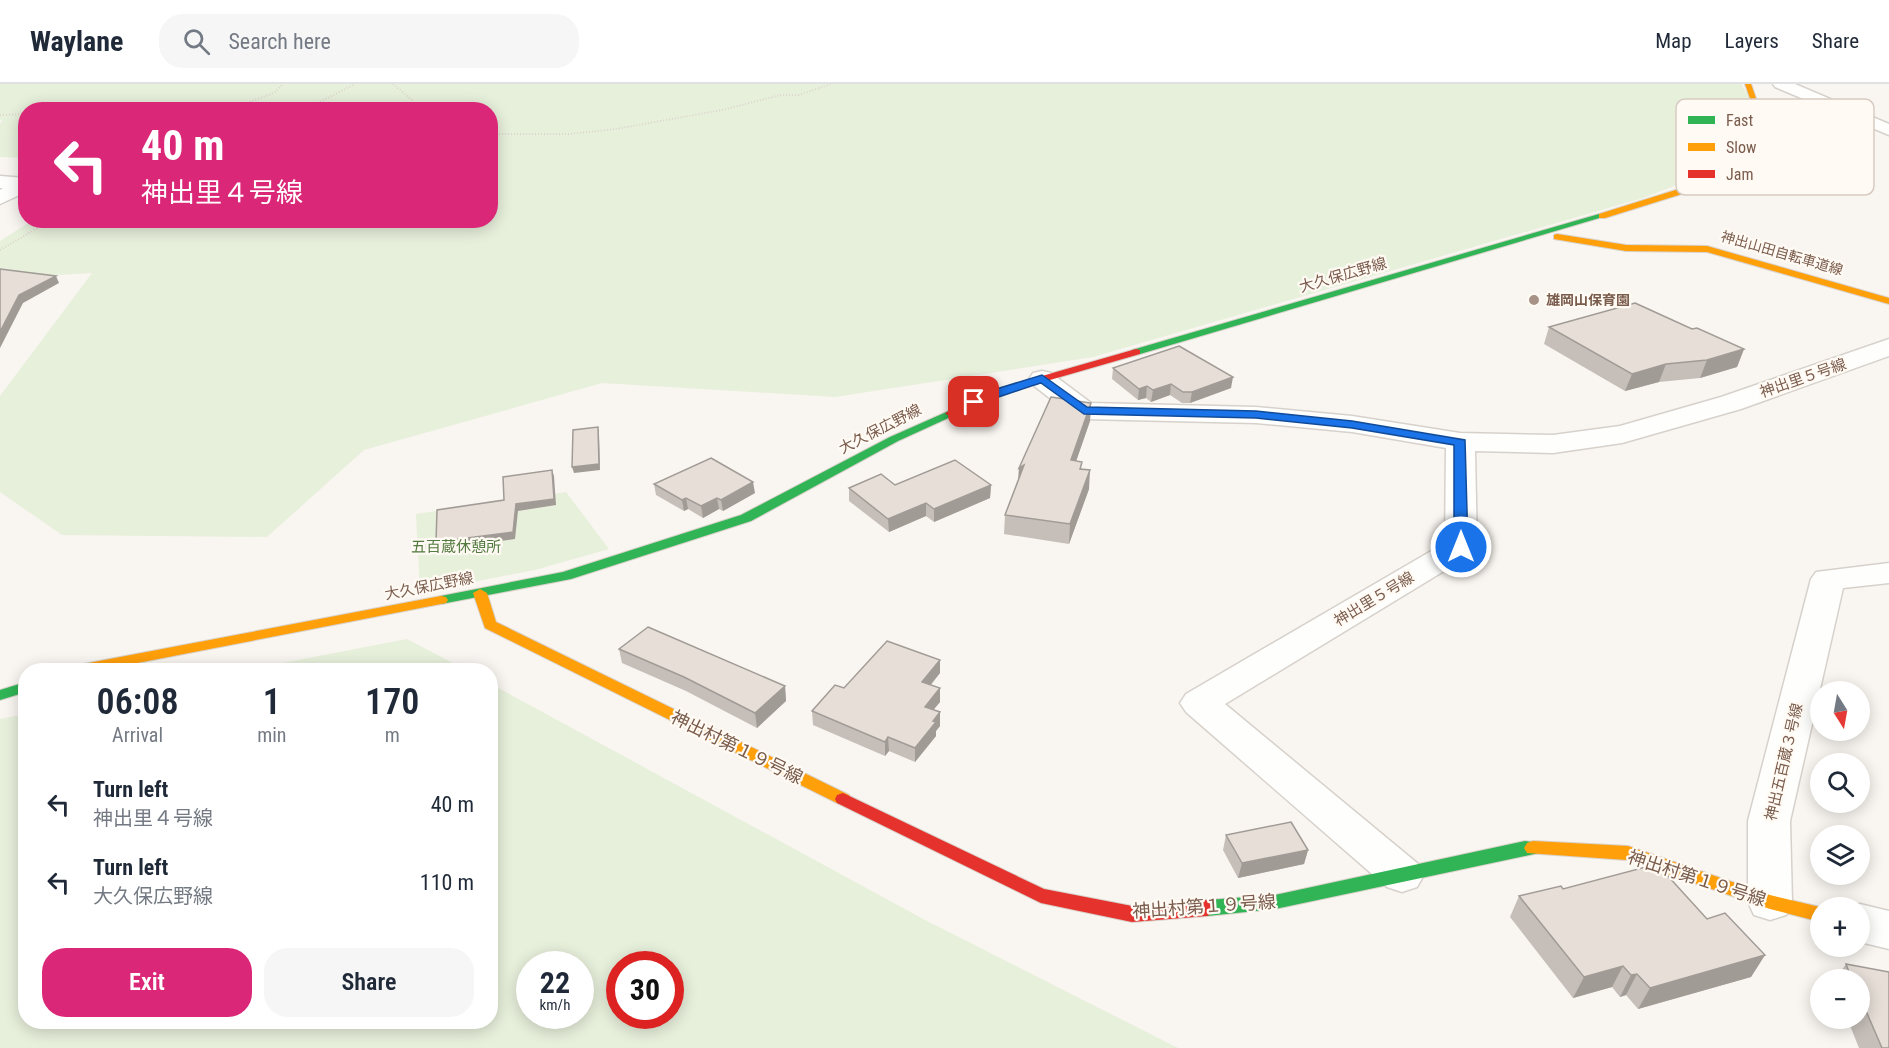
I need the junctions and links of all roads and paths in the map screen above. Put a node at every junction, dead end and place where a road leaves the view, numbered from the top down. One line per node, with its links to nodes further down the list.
1 (283, 84): 9 (path)
2 (355, 84): 10 (path)
3 (393, 84): 11 (path)
4 (831, 84): 18 (path)
5 (1748, 84): 7 (street, 大久保広野線)
6 (1781, 84): 8 (street)
7 (1753, 99)
8 (1816, 99)
9 (249, 102)
10 (320, 102)
11 (412, 102)
12 (18, 114): 13 (path)
13 (0, 115)
14 (1889, 117): 15 (street)
15 (1874, 118)
16 (1874, 124): 17 (street)
17 (1889, 130)
18 (498, 134)
19 (0, 182): 20 (street)
20 (18, 183)
21 (18, 188): 23 (street)
22 (1676, 194): 25 (street, 大久保広野線)
23 (0, 198)
24 (37, 228): 26 (path)
25 (1547, 236): 27 (street, 神出山田自転車道線); 29 (street, 大久保広野線)
26 (0, 250)
27 (1889, 301)
28 (1889, 346): 30 (street, 神出里５号線)
29 (1042, 379): 30 (street); 32 (street, 大久保広野線)
30 (1460, 442): 36 (street, 神出里５号線)
31 (1889, 573): 37 (street, 神出五百蔵３号線)
32 (480, 593): 33 (street, 大久保広野線); 36 (street, 神出村第１９号線)
33 (115, 663)
34 (18, 689): 35 (street)
35 (0, 694)
36 (1402, 875): 37 (street, 神出村第１９号線)
37 (1770, 903): 38 (street, 神出村第１９号線)
38 (1810, 912)
39 (1870, 925): 40 (street)
40 (1889, 930)

